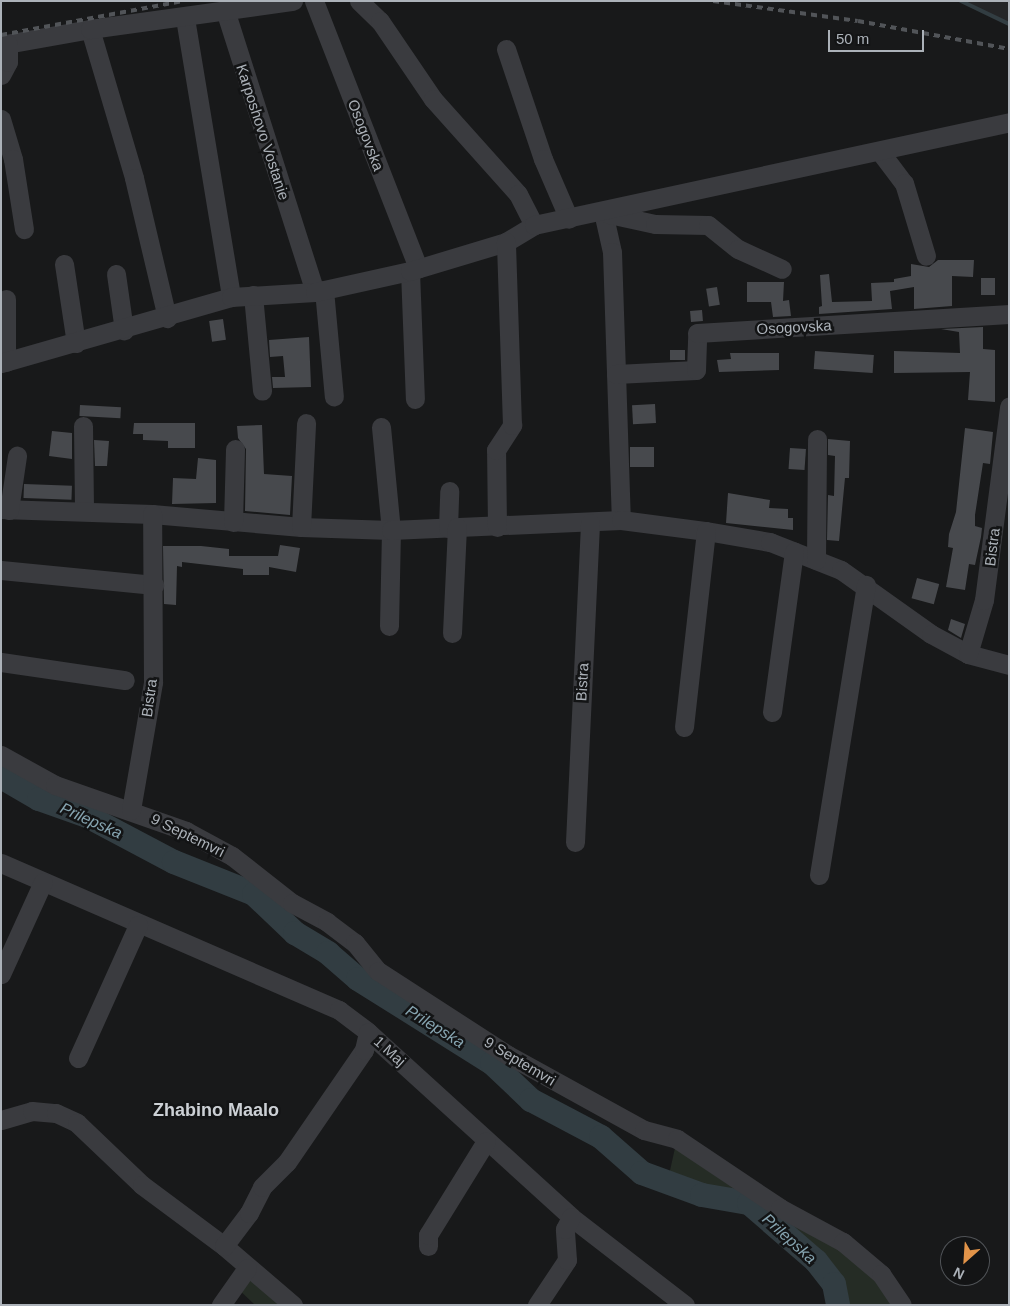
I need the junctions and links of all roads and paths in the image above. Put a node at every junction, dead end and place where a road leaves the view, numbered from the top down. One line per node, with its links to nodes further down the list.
1 (293, 1): 4 (street)
2 (314, 1): 21 (street, Osogovska)
3 (359, 1): 15 (street)
4 (225, 10): 5 (street); 23 (street, Karposhovo Vostanie)
5 (185, 18): 6 (street); 25 (street)
6 (90, 29): 7 (street); 28 (street)
7 (5, 45): 9 (street)
8 (506, 49): 14 (street)
9 (1, 75)
10 (1, 119): 16 (street)
11 (1009, 122): 12 (street)
12 (881, 152): 13 (street); 18 (street)
13 (603, 212): 14 (street); 20 (street); 32 (street)
14 (569, 219): 15 (street)
15 (534, 225): 17 (street)
16 (24, 229)
17 (506, 242): 21 (street); 51 (street)
18 (926, 256)
19 (64, 264): 30 (street)
20 (782, 269)
21 (414, 270): 23 (street); 35 (street, Osogovska)
22 (116, 274): 29 (street)
23 (320, 291): 24 (street); 34 (street)
24 (253, 295): 25 (street); 33 (street)
25 (231, 297): 28 (street)
26 (6, 299): 31 (street)
27 (1009, 314): 32 (street, Osogovska)
28 (167, 318): 29 (street)
29 (124, 330): 30 (street)
30 (76, 343): 31 (street)
31 (3, 363)
32 (616, 374): 47 (street)
33 (262, 390)
34 (334, 397)
35 (415, 399)
36 (1009, 407): 62 (street, Bistra)
37 (306, 423): 50 (street)
38 (84, 426): 45 (street)
39 (381, 427): 53 (street)
40 (817, 438): 56 (street)
41 (235, 449): 48 (street)
42 (17, 456): 44 (street)
43 (448, 491): 52 (street)
44 (5, 509): 45 (street)
45 (84, 511): 46 (street)
46 (152, 514): 48 (street); 58 (street, Bistra)
47 (621, 520): 49 (street); 54 (street)
48 (233, 522): 50 (street)
49 (590, 523): 51 (street); 70 (street, Bistra)
50 (301, 527): 53 (street)
51 (497, 527): 52 (street)
52 (453, 528): 53 (street); 61 (street)
53 (391, 530): 60 (street)
54 (706, 531): 55 (street); 67 (street)
55 (794, 551): 56 (street); 66 (street)
56 (816, 560): 59 (street)
57 (1, 570): 58 (street)
58 (154, 585): 69 (street, Bistra)
59 (866, 585): 62 (street); 72 (street)
60 (389, 626)
61 (452, 633)
62 (968, 654): 64 (street)
63 (1, 662): 65 (street, Bistra)
64 (1009, 665)
65 (125, 680)
66 (772, 712)
67 (684, 727)
68 (1, 755): 69 (street, 9 Septemvri)
69 (131, 810): 88 (street, 9 Septemvri)
70 (575, 842)
71 (1, 864): 73 (street, 1 Maj)
72 (819, 875)
73 (42, 882): 74 (street, 1 Maj); 75 (street)
74 (138, 925): 76 (street, 1 Maj); 77 (street)
75 (1, 974)
76 (368, 1032): 79 (street, 1 Maj); 81 (street)
77 (78, 1058)
78 (1, 1120): 81 (street)
79 (486, 1141): 80 (street, 1 Maj); 82 (street)
80 (571, 1217): 86 (street); 87 (street, 1 Maj)
81 (224, 1246): 83 (street)
82 (428, 1246)
83 (247, 1268): 84 (street); 85 (street)
84 (221, 1305)
85 (292, 1305)
86 (537, 1305)
87 (684, 1305)
88 (902, 1305)

